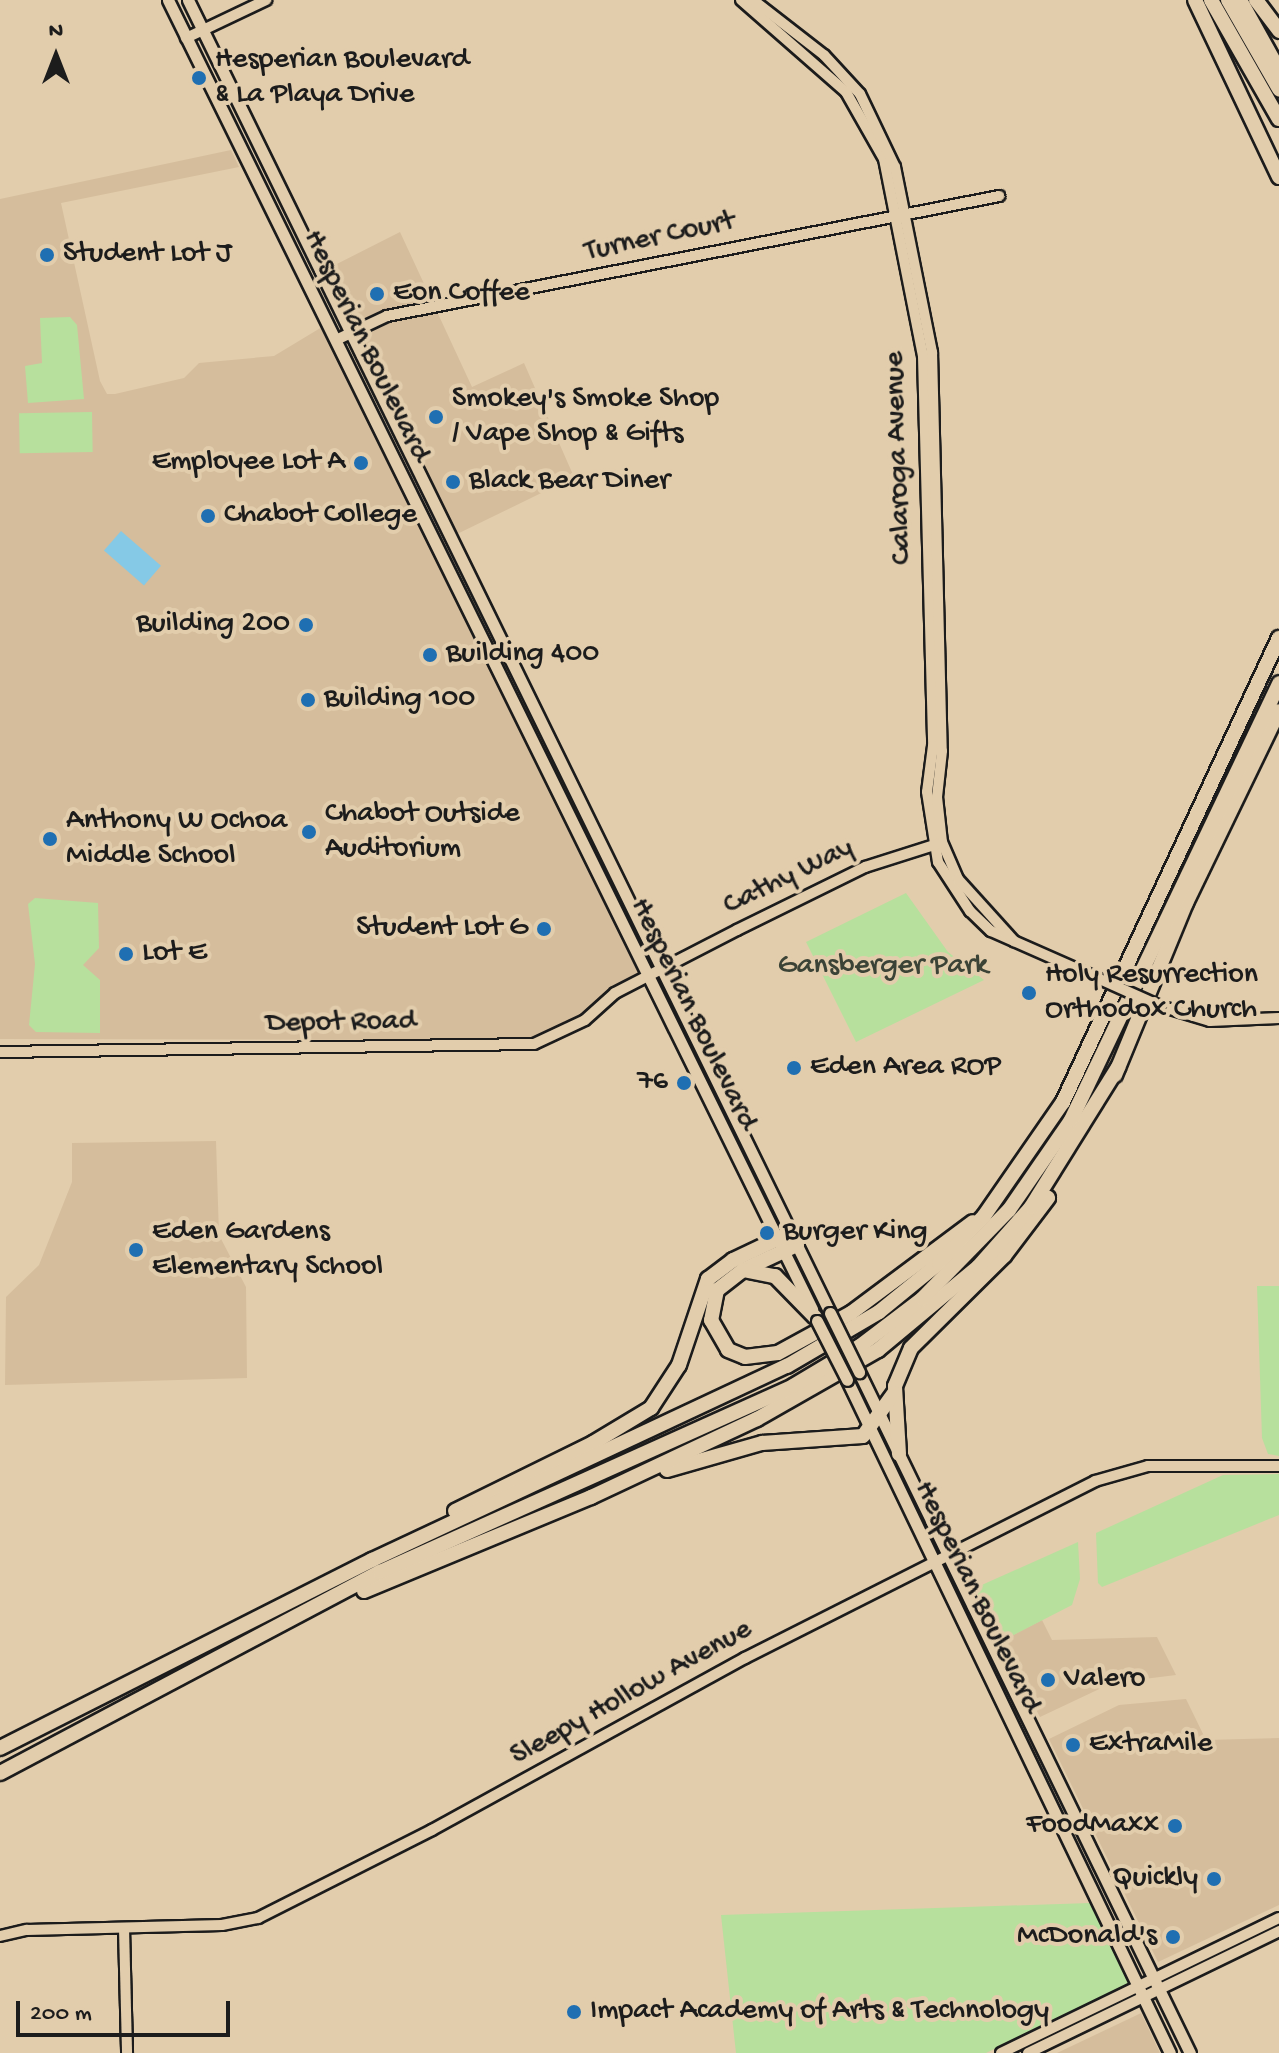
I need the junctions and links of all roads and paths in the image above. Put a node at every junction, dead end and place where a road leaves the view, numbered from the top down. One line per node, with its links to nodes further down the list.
1 (168, 0): 13 (main road, Hesperian Boulevard)
2 (188, 0): 11 (main road, Hesperian Boulevard)
3 (266, 0): 11 (street)
4 (741, 0): 22 (street, Calaroga Avenue)
5 (753, 0): 22 (street, Calaroga Avenue)
6 (1195, 0): 18 (highway)
7 (1211, 0): 17 (highway)
8 (1228, 0): 16 (highway)
9 (1240, 0): 14 (highway)
10 (1256, 0): 12 (highway)
11 (202, 30): 13 (street); 23 (main road, Hesperian Boulevard)
12 (1279, 31)
13 (186, 38): 24 (main road, Hesperian Boulevard)
14 (1272, 46): 15 (highway)
15 (1279, 70)
16 (1279, 89)
17 (1279, 119)
18 (1265, 149): 19 (highway); 20 (highway)
19 (1279, 177)
20 (1279, 187)
21 (999, 196): 22 (street, Turner Court)
22 (901, 215): 23 (street, Turner Court); 31 (street, Calaroga Avenue)
23 (350, 332): 24 (street, Turner Court); 32 (main road, Hesperian Boulevard)
24 (336, 340): 33 (main road, Hesperian Boulevard)
25 (1279, 623): 26 (highway)
26 (1276, 644): 37 (highway)
27 (1279, 683): 51 (highway)
28 (1279, 711): 30 (highway)
29 (1279, 723): 30 (highway)
30 (1264, 743): 36 (highway)
31 (938, 843): 32 (street, Cathy Way); 34 (street, Calaroga Avenue, bridge)
32 (661, 969): 33 (street, Depot Road); 38 (main road, Hesperian Boulevard)
33 (647, 976): 35 (street, Depot Road); 39 (main road, Hesperian Boulevard)
34 (1279, 1018)
35 (0, 1052)
36 (1118, 1067): 42 (highway); 47 (highway)
37 (984, 1216): 40 (highway); 49 (highway)
38 (793, 1239): 39 (highway); 41 (main road, Hesperian Boulevard)
39 (778, 1246): 40 (highway); 41 (main road, Hesperian Boulevard); 49 (highway)
40 (743, 1270): 41 (highway)
41 (821, 1317): 43 (main road, Hesperian Boulevard, bridge); 44 (main road, Hesperian Boulevard, bridge)
42 (894, 1393): 43 (highway); 45 (highway)
43 (877, 1411): 44 (highway); 45 (main road, Hesperian Boulevard)
44 (869, 1431): 47 (highway); 50 (main road, Hesperian Boulevard)
45 (899, 1454): 48 (main road, Hesperian Boulevard)
46 (1279, 1466): 48 (street, Sleepy Hollow Avenue)
47 (591, 1497): 51 (highway)
48 (948, 1555): 50 (street, Sleepy Hollow Avenue); 58 (main road, Hesperian Boulevard)
49 (372, 1560): 52 (highway)
50 (936, 1563): 55 (street, Sleepy Hollow Avenue); 59 (main road, Hesperian Boulevard)
51 (259, 1638): 53 (highway)
52 (0, 1748)
53 (3, 1772)
54 (1279, 1918): 58 (street)
55 (124, 1928): 57 (street, Sleepy Hollow Avenue); 61 (street)
56 (1279, 1931): 58 (street)
57 (0, 1936)
58 (1156, 1984): 59 (street); 60 (street); 65 (main road, Hesperian Boulevard)
59 (1137, 1986): 60 (main road, Hesperian Boulevard); 62 (street)
60 (1142, 1998): 63 (street); 64 (main road, Hesperian Boulevard)
61 (127, 2053)
62 (1001, 2053)
63 (1028, 2053)
64 (1170, 2053)
65 (1190, 2053)

